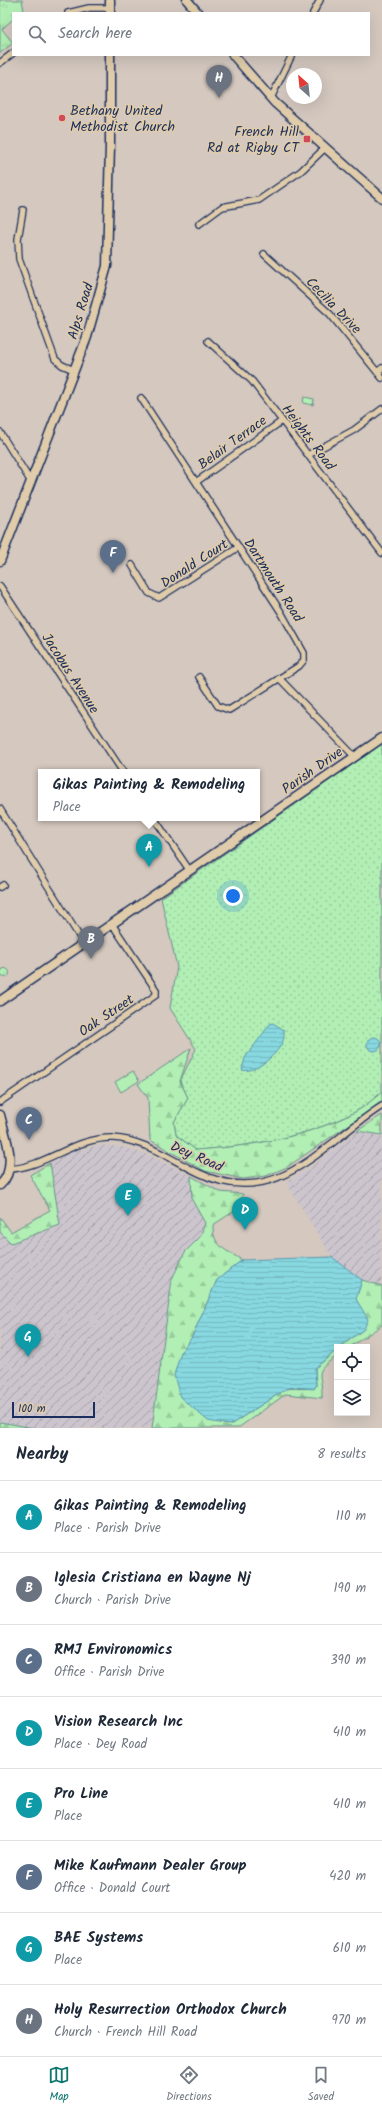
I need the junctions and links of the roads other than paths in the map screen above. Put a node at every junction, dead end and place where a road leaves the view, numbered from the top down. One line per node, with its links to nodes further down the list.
1 (187, 0): 5 (main road)
2 (320, 0): 6 (street)
3 (110, 7): 4 (street)
4 (72, 12)
5 (197, 12)
6 (314, 12)
7 (12, 54): 11 (street)
8 (110, 56): 19 (main road, Alps Road)
9 (233, 56): 12 (main road)
10 (292, 56): 12 (street)
11 (0, 63)
12 (271, 98): 13 (main road)
13 (325, 148): 14 (main road); 16 (street)
14 (382, 198)
15 (23, 210): 19 (street)
16 (199, 224)
17 (264, 254): 20 (street, Cecilia Drive)
18 (208, 341): 24 (street, Heights Road)
19 (74, 370): 27 (main road, Alps Road)
20 (380, 370): 21 (street, Cecilia Drive)
21 (382, 378)
22 (142, 398): 28 (street, Dartmouth Road)
23 (382, 410): 26 (street)
24 (282, 421): 26 (street, Heights Road); 28 (street, Belair Terrace)
25 (0, 432): 27 (street)
26 (308, 455): 30 (street, Heights Road)
27 (31, 482): 31 (main road, Alps Road)
28 (196, 482): 29 (street, Dartmouth Road)
29 (239, 547): 32 (street, Donald Court); 35 (street, Dartmouth Road)
30 (382, 553)
31 (0, 561)
32 (132, 565)
33 (0, 586): 38 (street, Jacobus Avenue)
34 (199, 677): 35 (street)
35 (279, 678): 37 (street)
36 (382, 738): 37 (main road, Parish Drive)
37 (355, 757): 41 (main road, Parish Drive)
38 (121, 769)
39 (0, 809): 43 (street)
40 (156, 821): 41 (street)
41 (190, 871): 42 (main road, Parish Drive)
42 (112, 924): 43 (main road, Parish Drive); 45 (street, Oak Street)
43 (84, 944): 44 (main road, Parish Drive)
44 (0, 1001)
45 (0, 1102)
46 (382, 1106): 48 (street, Dey Road)
47 (0, 1115): 48 (main road)
48 (10, 1169): 49 (main road)
49 (0, 1185)

